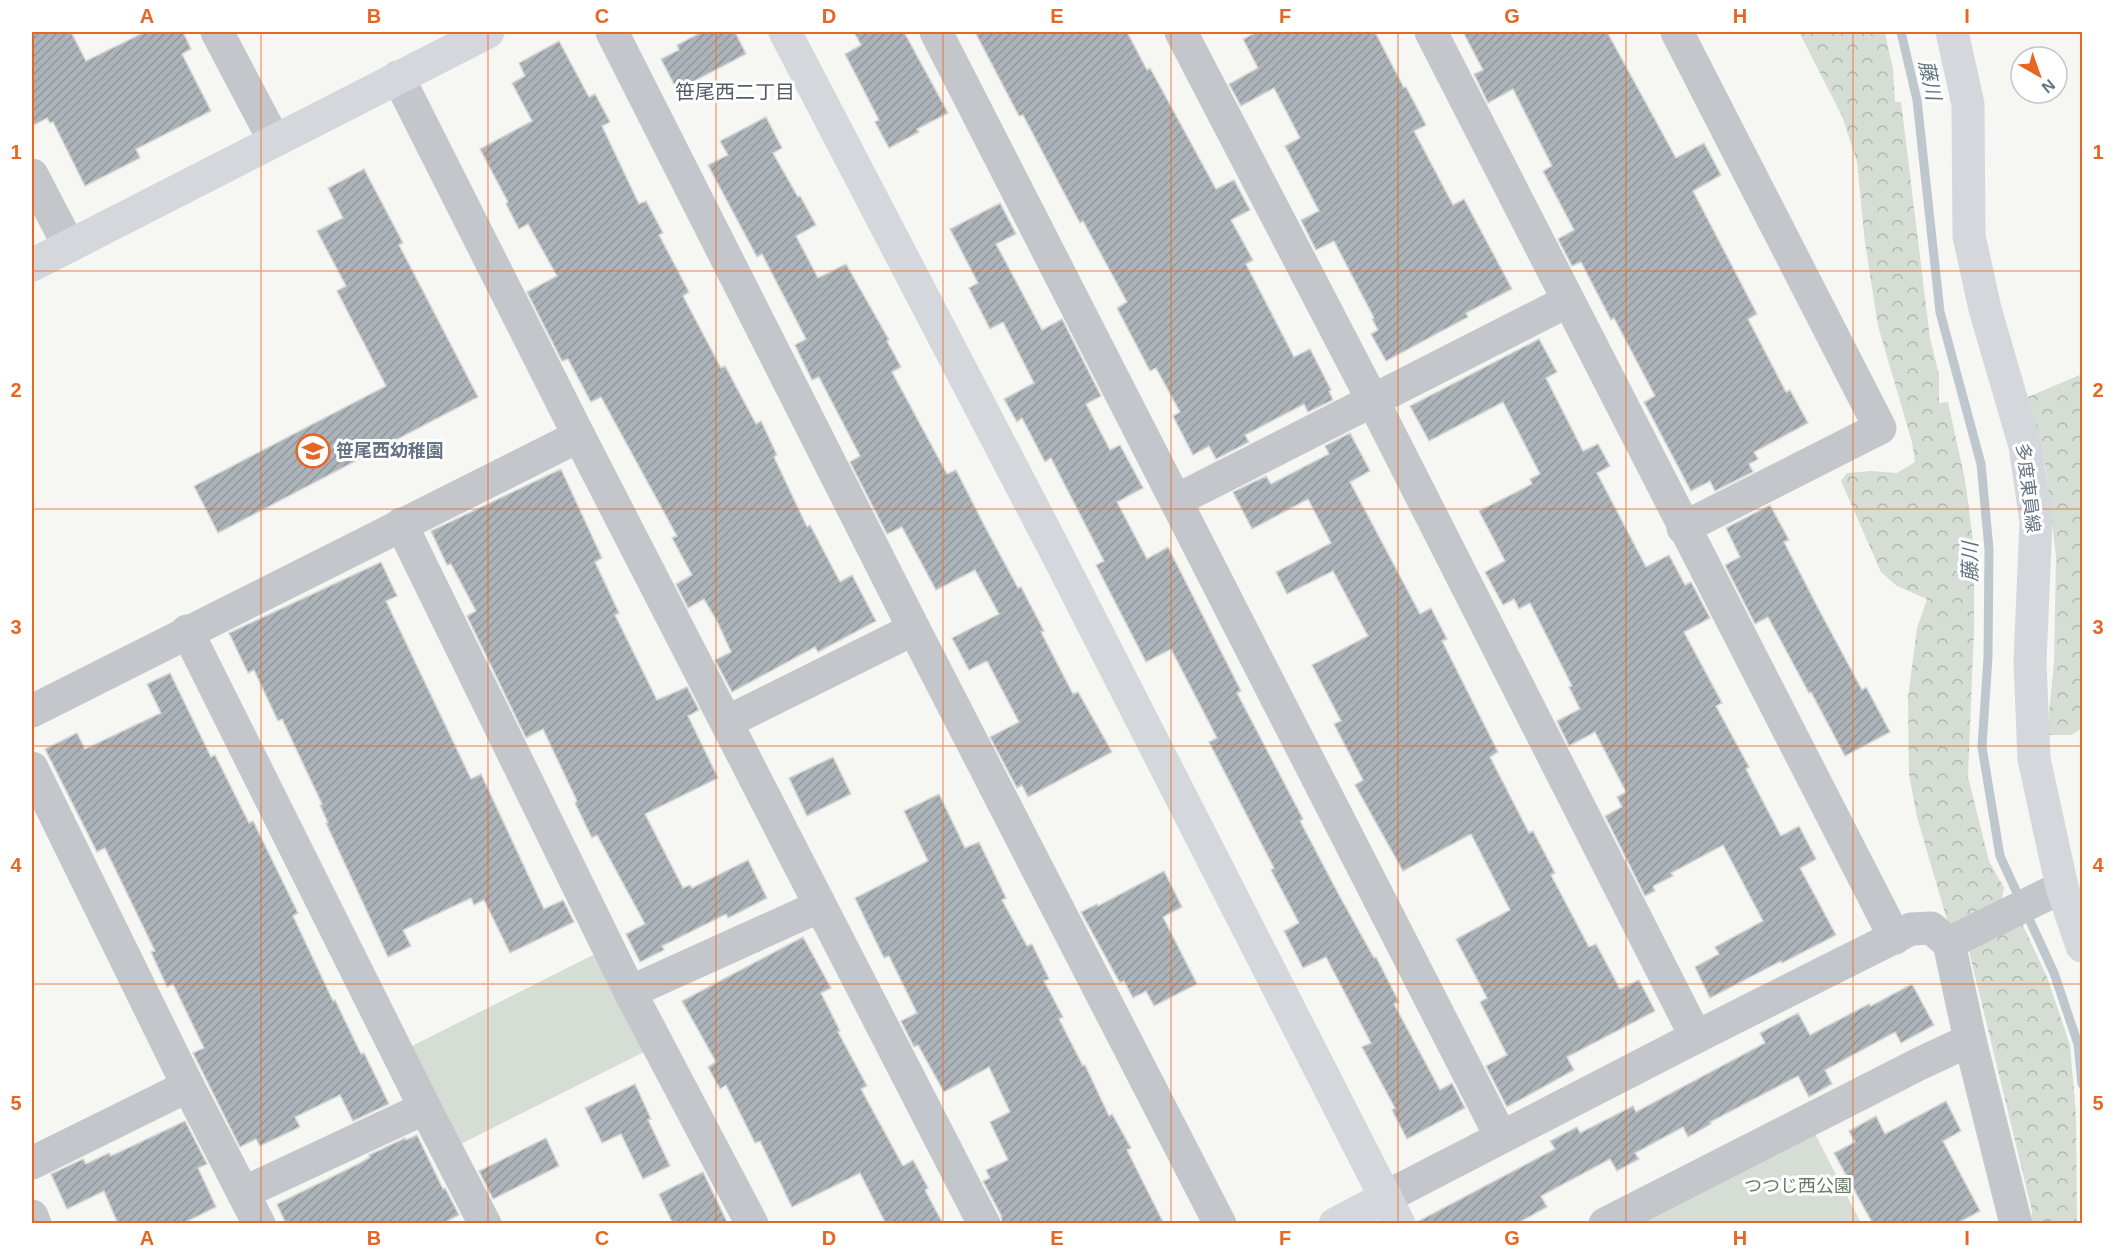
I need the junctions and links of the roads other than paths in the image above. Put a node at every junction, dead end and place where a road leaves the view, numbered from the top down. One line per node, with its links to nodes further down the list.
1 (217, 32): 11 (street)
2 (488, 32): 10 (street)
3 (612, 32): 21 (street)
4 (785, 32): 39 (street)
5 (936, 32): 18 (street)
6 (1181, 32): 16 (street)
7 (1431, 32): 15 (street)
8 (1677, 32): 20 (street)
9 (1952, 32): 26 (street, 多度東員線)
10 (398, 77): 11 (street); 17 (street)
11 (274, 140): 13 (street)
12 (32, 175): 13 (street)
13 (69, 246): 14 (street)
14 (32, 265)
15 (1568, 301): 16 (street); 20 (street)
16 (1372, 399): 18 (street); 32 (street)
17 (579, 436): 19 (street); 24 (street)
18 (1177, 500): 36 (street)
19 (401, 524): 22 (street); 31 (street)
20 (1683, 528): 28 (street)
21 (914, 628): 24 (street); 46 (street)
22 (187, 631): 23 (street); 35 (street)
23 (32, 711)
24 (727, 722): 27 (street)
25 (32, 768): 34 (street)
26 (2054, 891): 29 (street); 30 (street, 多度東員線)
27 (819, 906): 31 (street); 45 (street)
28 (1895, 938): 29 (street); 32 (street)
29 (1949, 943): 33 (street)
30 (2082, 946)
31 (630, 992): 44 (street)
32 (1696, 1037): 36 (street)
33 (1970, 1040): 48 (street); 49 (street)
34 (188, 1086): 37 (street); 38 (street)
35 (425, 1108): 38 (street); 43 (street)
36 (1501, 1137): 39 (street)
37 (32, 1163)
38 (243, 1193): 42 (street)
39 (1392, 1210): 47 (street)
40 (32, 1216): 41 (street)
41 (35, 1224)
42 (259, 1224)
43 (485, 1224)
44 (752, 1224)
45 (984, 1224)
46 (1221, 1224)
47 (1335, 1224)
48 (1605, 1224)
49 (2016, 1224)

